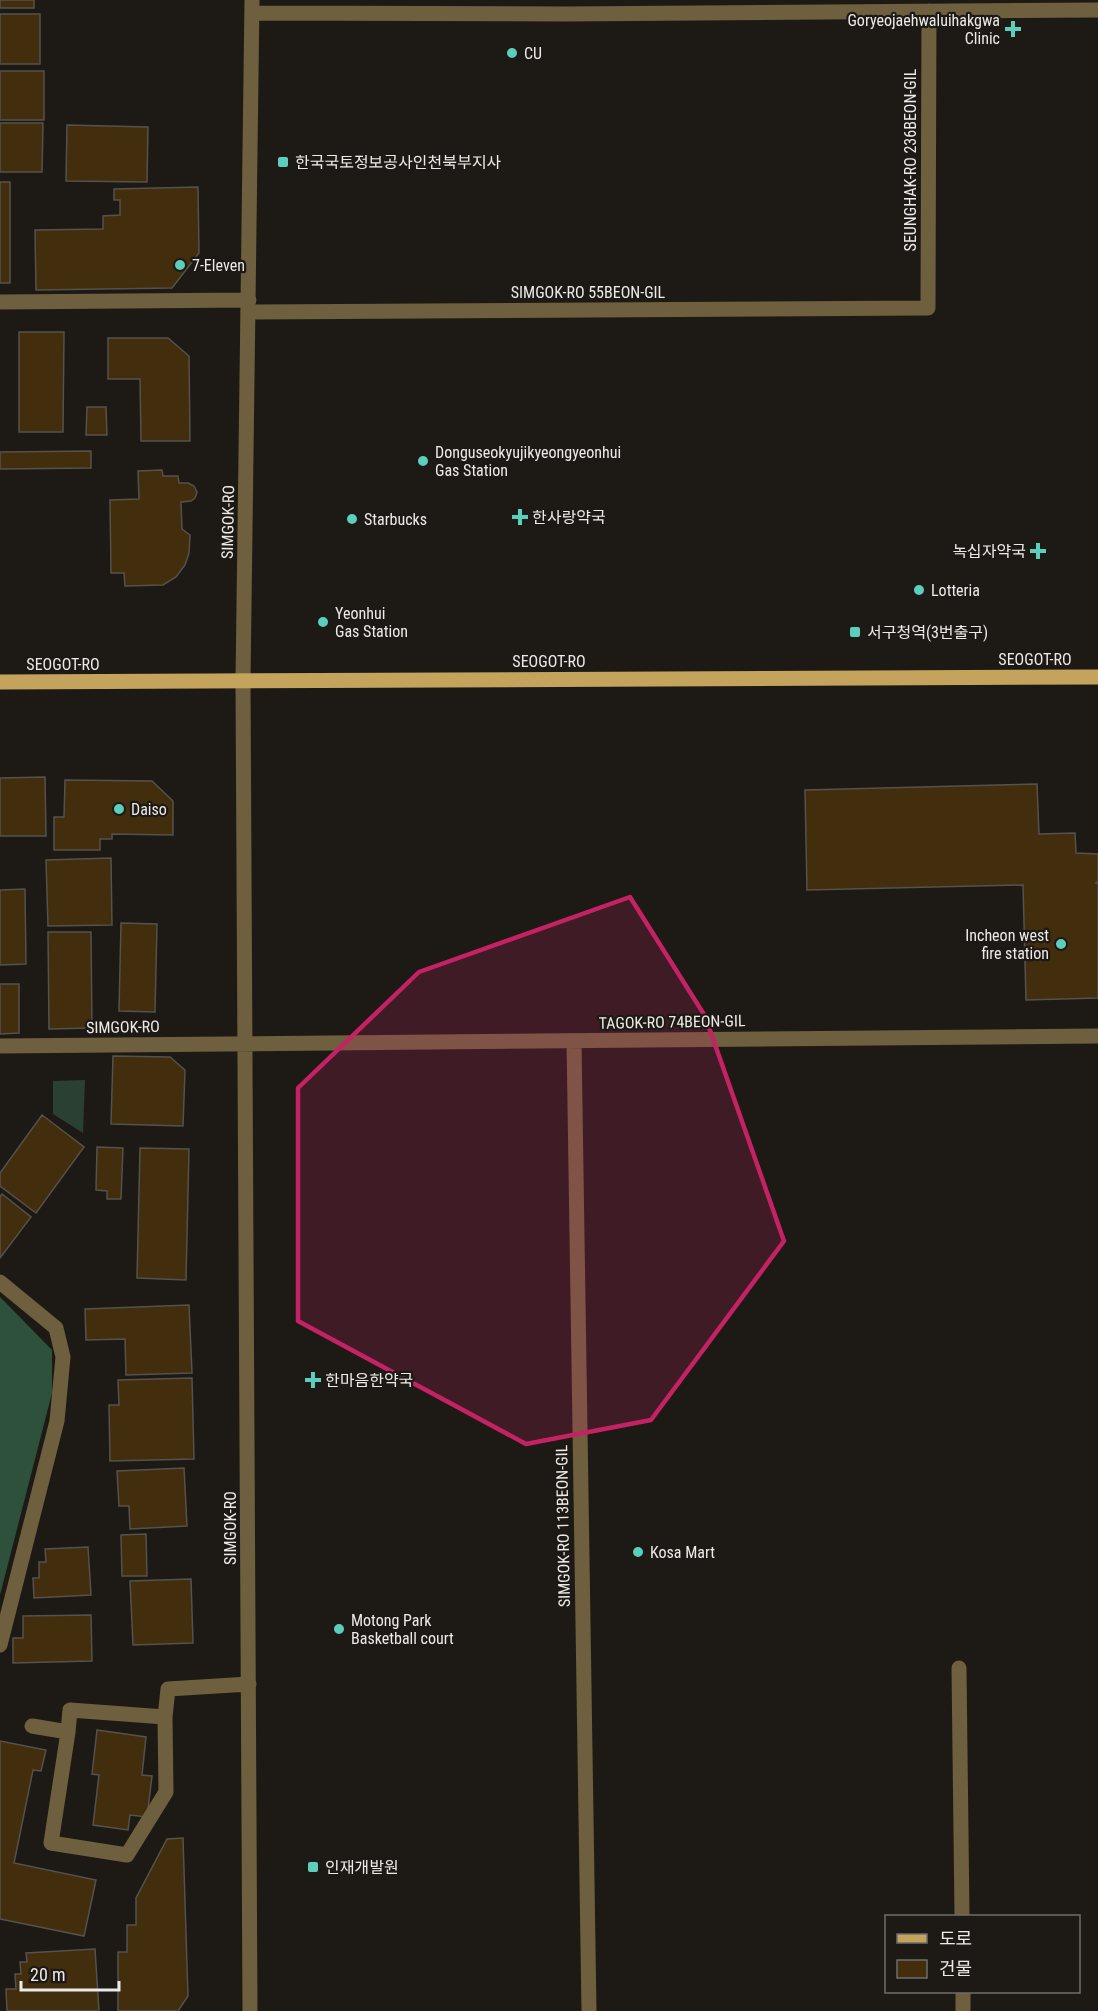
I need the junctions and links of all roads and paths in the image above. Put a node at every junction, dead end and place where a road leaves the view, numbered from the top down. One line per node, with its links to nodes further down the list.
1 (953, 5): 4 (street); 5 (street)
2 (252, 7): 3 (street); 7 (street, SIMGOK-RO)
3 (548, 7): 5 (street)
4 (1098, 10)
5 (929, 11): 8 (street, SEUNGHAK-RO 236BEON-GIL)
6 (0, 302): 7 (street, SIMGOK-RO 55BEON-GIL)
7 (249, 306): 8 (street, SIMGOK-RO 55BEON-GIL); 10 (street, SIMGOK-RO)
8 (928, 308)
9 (1098, 677): 10 (main road, SEOGOT-RO)
10 (243, 681): 11 (main road, SEOGOT-RO); 14 (street, SIMGOK-RO)
11 (0, 682)
12 (1098, 1036): 13 (street, TAGOK-RO 74BEON-GIL)
13 (574, 1041): 14 (street, TAGOK-RO 74BEON-GIL); 26 (street, SIMGOK-RO 113BEON-GIL)
14 (246, 1044): 15 (street, SIMGOK-RO); 19 (street, SIMGOK-RO)
15 (0, 1046)
16 (0, 1282): 17 (street)
17 (0, 1645)
18 (959, 1668): 23 (street)
19 (249, 1684): 20 (street); 25 (street, SIMGOK-RO)
20 (165, 1718): 22 (street); 22 (street)
21 (32, 1726): 22 (street)
22 (68, 1732)
23 (962, 1915)
24 (963, 1993): 27 (street)
25 (250, 2011)
26 (589, 2011)
27 (963, 2011)

